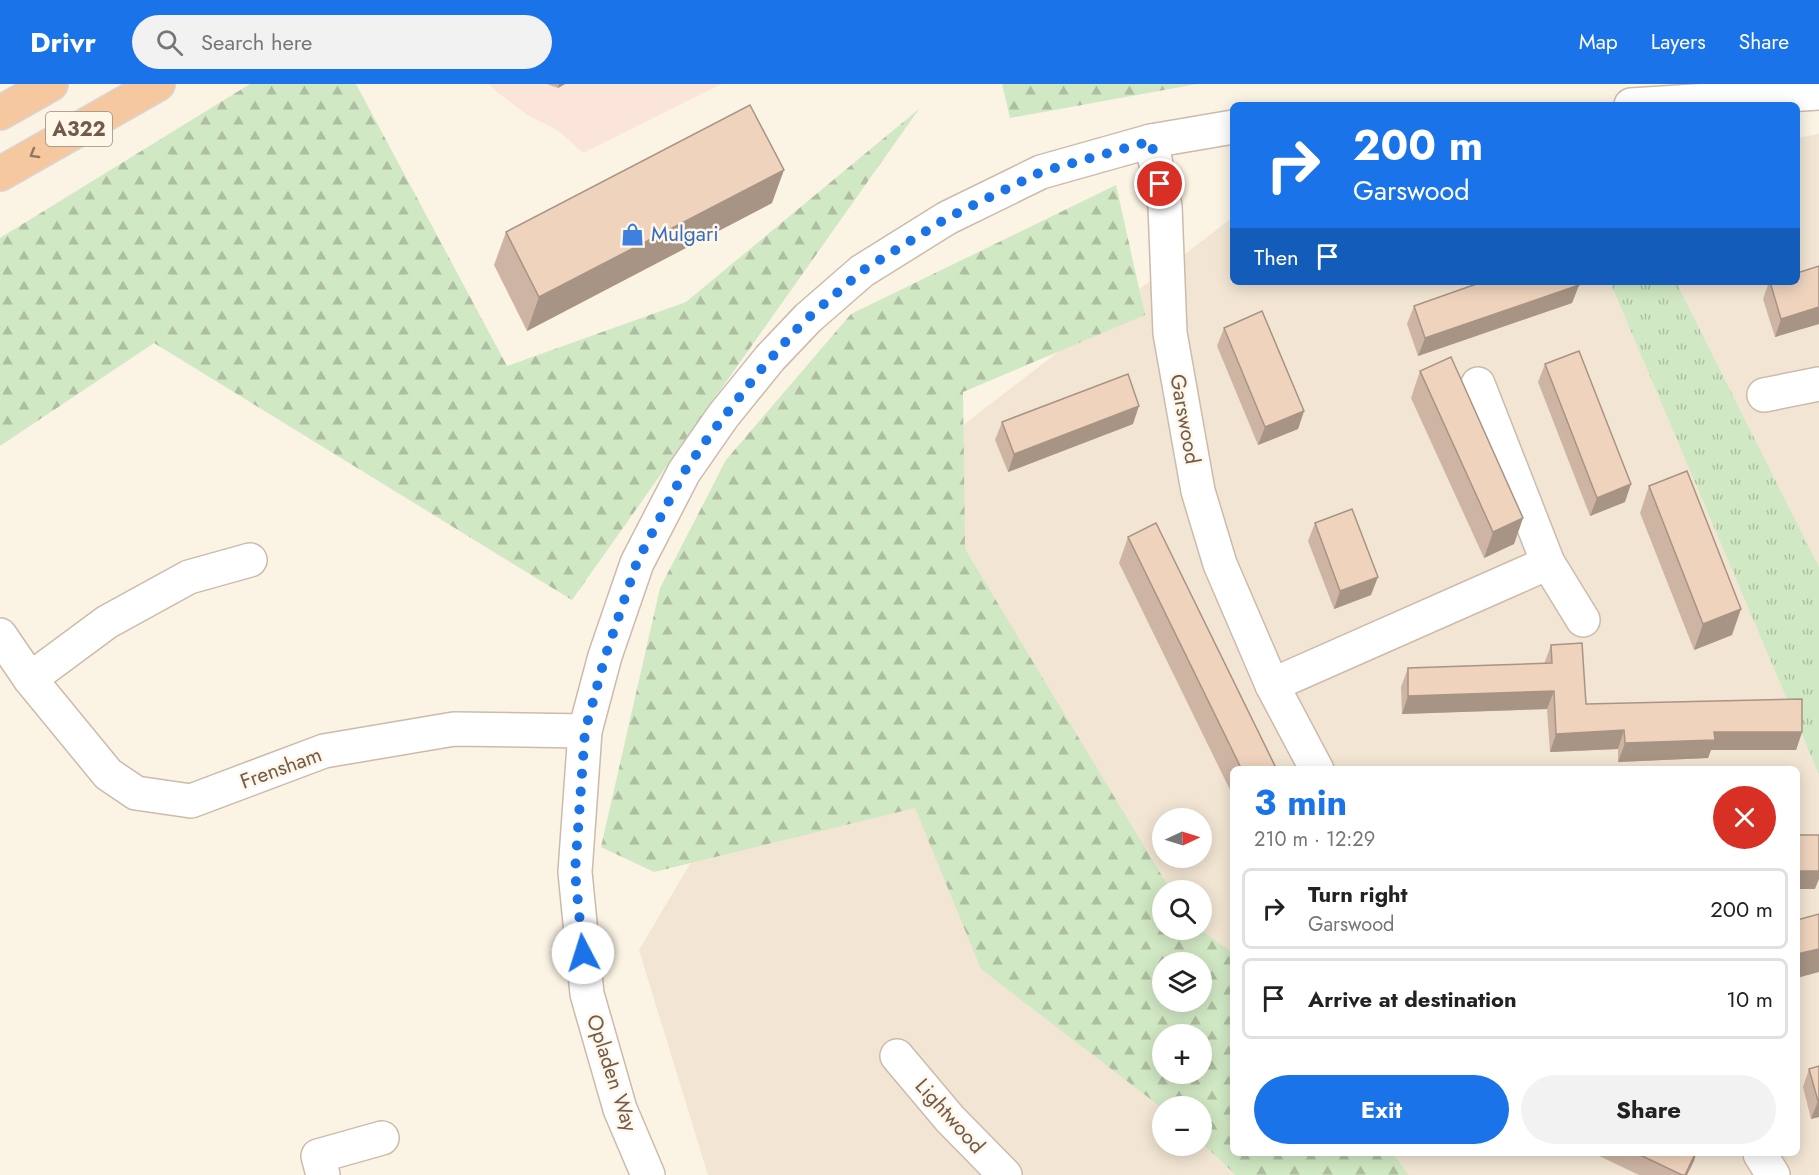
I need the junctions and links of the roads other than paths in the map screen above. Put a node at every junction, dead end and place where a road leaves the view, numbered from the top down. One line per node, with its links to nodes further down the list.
1 (51, 84): 5 (highway, A322)
2 (158, 84): 8 (highway, A322, one-way to 8)
3 (1819, 93): 4 (street)
4 (1678, 102)
5 (0, 112)
6 (1230, 128): 7 (street, Opladen Way)
7 (1151, 141): 17 (street, Garswood); 18 (street, Opladen Way)
8 (0, 174)
9 (1478, 384): 13 (street)
10 (1819, 384): 11 (street)
11 (1764, 395)
12 (250, 560): 16 (street)
13 (1548, 563): 14 (street); 17 (street)
14 (1582, 620)
15 (0, 635): 16 (street, Frensham)
16 (30, 679): 18 (street, Frensham)
17 (1272, 685): 19 (street, Garswood)
18 (585, 731): 24 (street, Opladen Way)
19 (1315, 766)
20 (897, 1056): 25 (street, Lightwood)
21 (382, 1138): 23 (street)
22 (1761, 1156): 26 (street)
23 (323, 1175)
24 (648, 1175)
25 (1005, 1175)
26 (1773, 1175)

